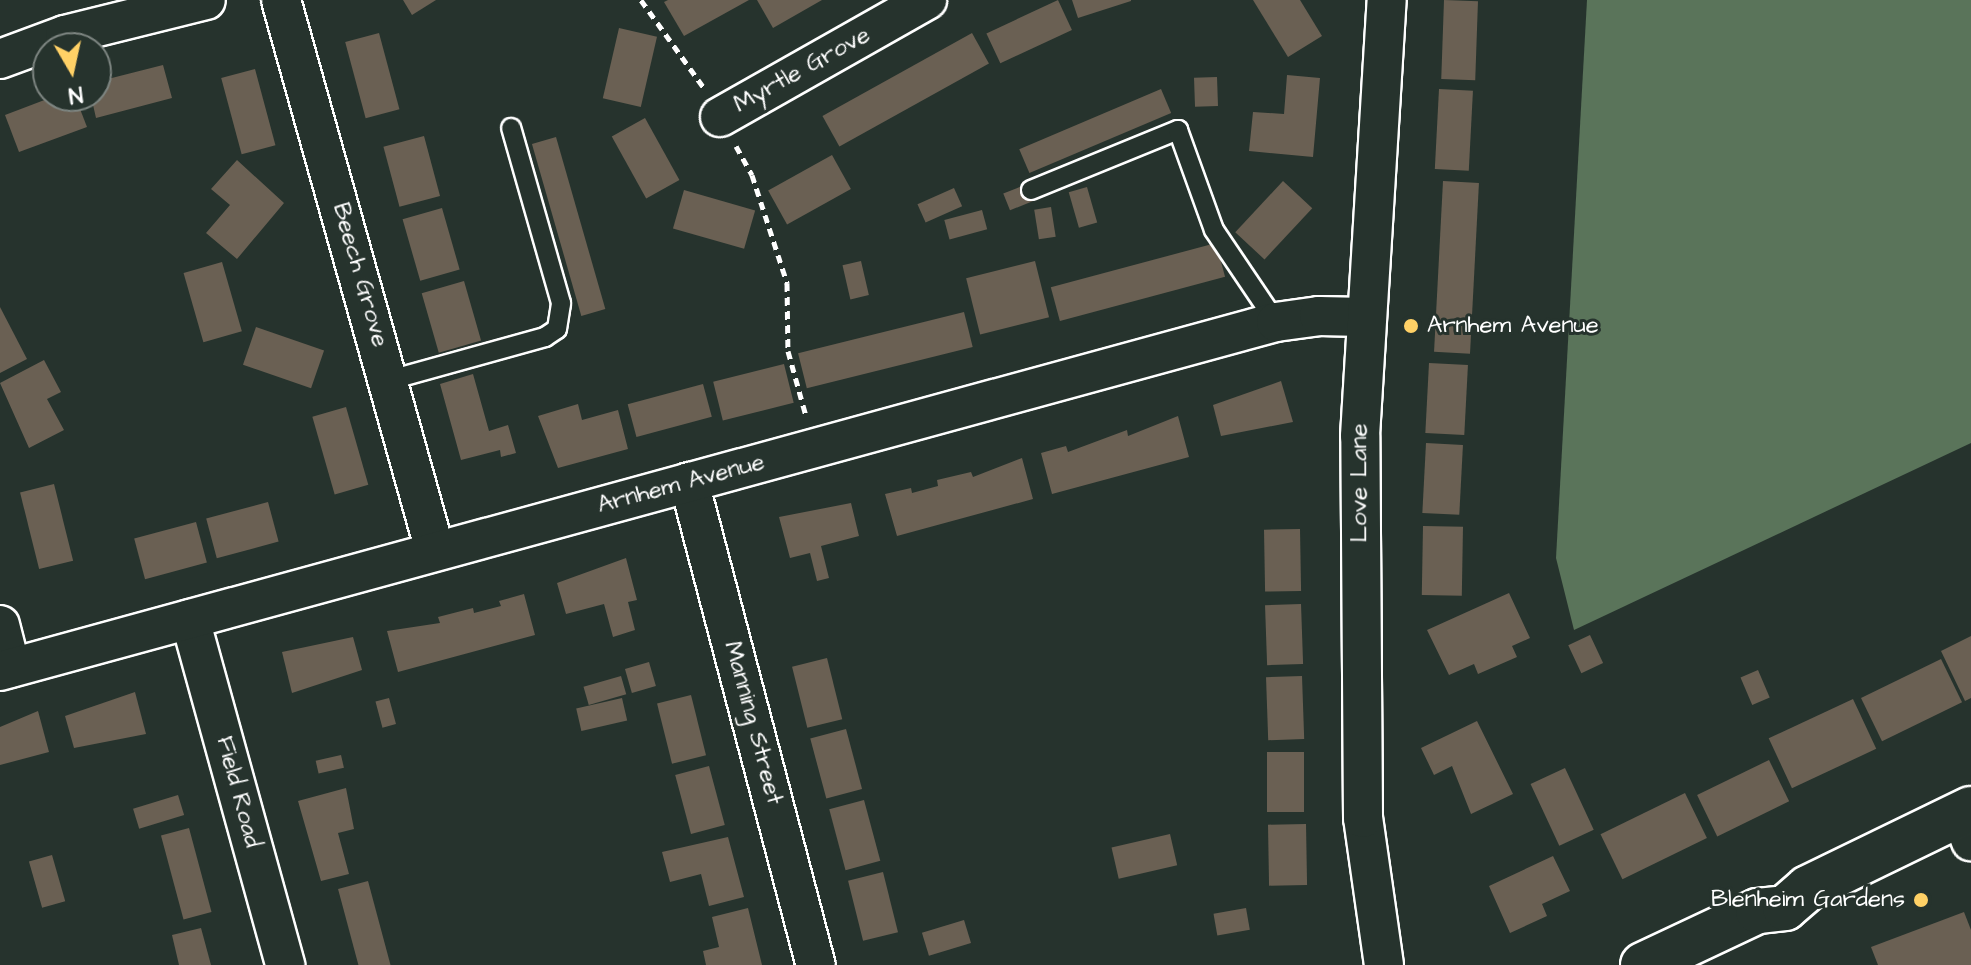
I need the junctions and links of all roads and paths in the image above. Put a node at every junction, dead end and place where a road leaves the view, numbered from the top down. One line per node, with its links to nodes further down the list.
1 (206, 0): 6 (street)
2 (281, 0): 12 (street, Beech Grove)
3 (641, 0): 7 (path)
4 (927, 0): 7 (street, Myrtle Grove)
5 (1387, 0): 10 (street, Love Lane)
6 (0, 59)
7 (720, 117): 13 (path)
8 (511, 128): 12 (lane)
9 (1031, 190): 11 (lane)
10 (1364, 317): 11 (street, Arnhem Avenue); 22 (street, Love Lane)
11 (1276, 322): 13 (street, Arnhem Avenue)
12 (390, 380): 15 (street, Beech Grove)
13 (815, 448): 14 (street, Arnhem Avenue)
14 (689, 482): 15 (street, Arnhem Avenue); 21 (street, Manning Street)
15 (435, 551): 16 (street, Arnhem Avenue)
16 (190, 619): 18 (street, Arnhem Avenue); 20 (street, Field Road)
17 (0, 625): 18 (street)
18 (6, 670)
19 (1968, 822): 23 (street)
20 (285, 965)
21 (816, 965)
22 (1384, 965)
23 (1643, 965)

